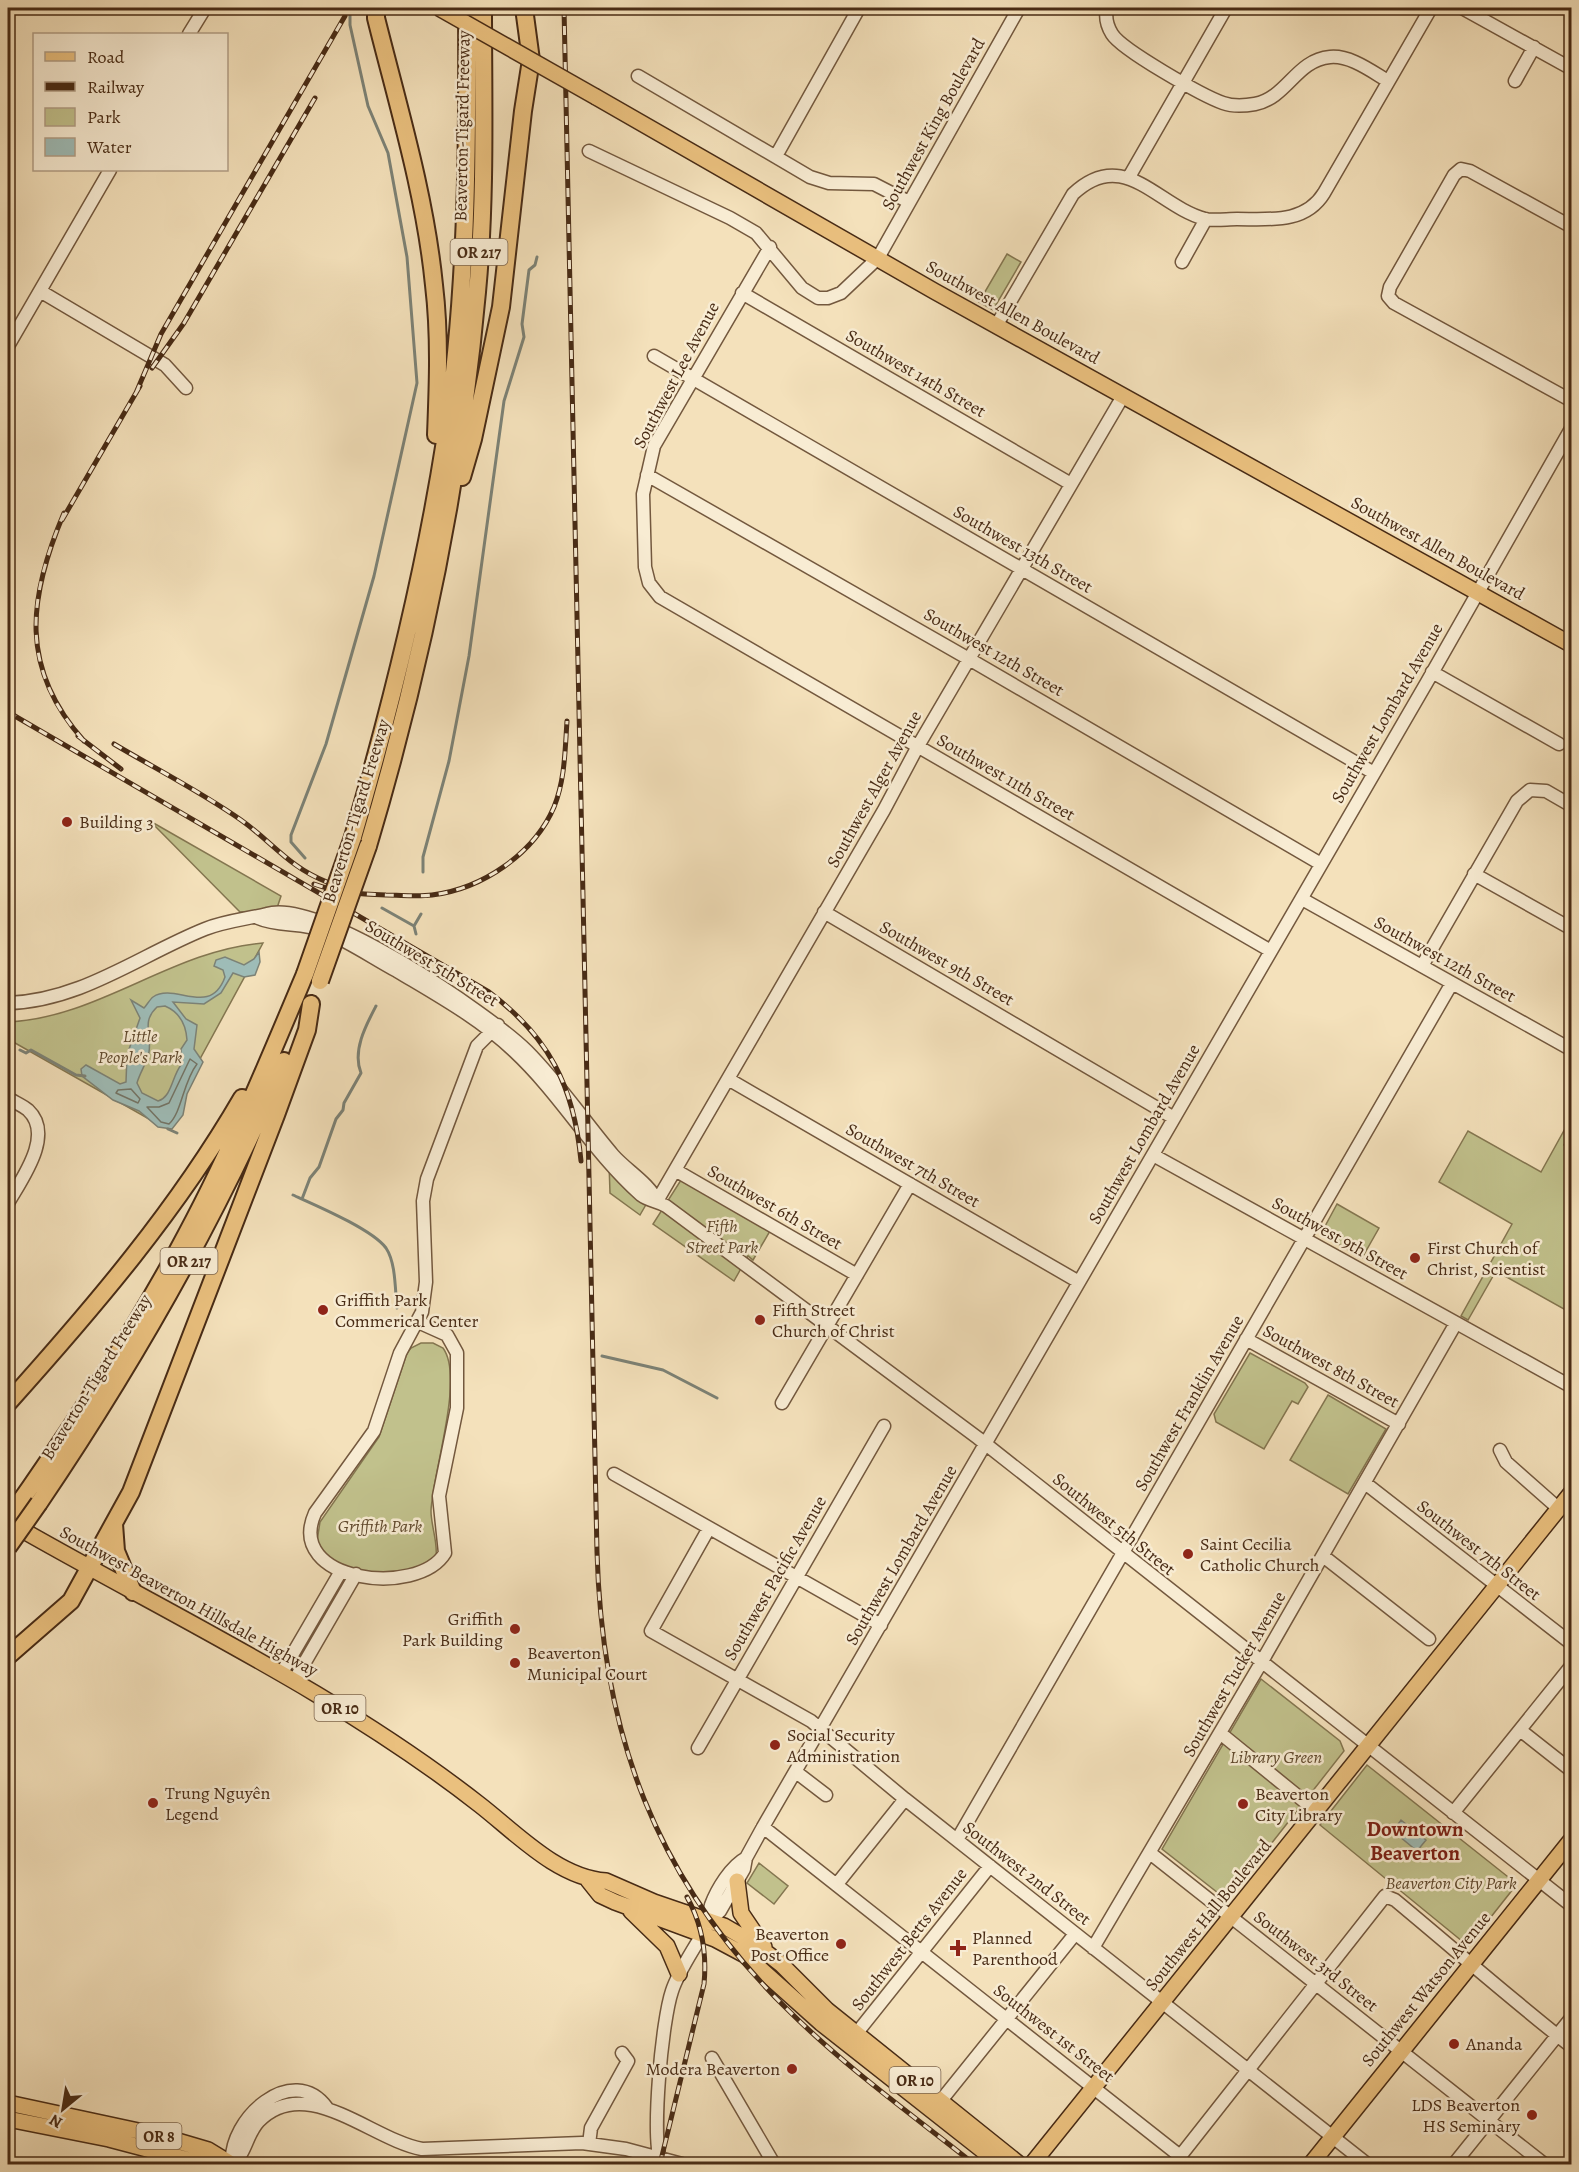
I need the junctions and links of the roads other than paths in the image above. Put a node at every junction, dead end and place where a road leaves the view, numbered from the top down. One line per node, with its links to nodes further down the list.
1 (205, 8): 13 (street)
2 (376, 8): 41 (highway)
3 (439, 8): 15 (main road, Southwest Allen Boulevard, bridge)
4 (466, 8): 41 (highway, Beaverton-Tigard Freeway / OR 217)
5 (483, 8): 44 (highway, Beaverton-Tigard Freeway / OR 217)
6 (524, 8): 15 (highway)
7 (859, 8): 22 (street)
8 (1019, 8): 25 (street, Southwest King Boulevard)
9 (1107, 8): 20 (street)
10 (1226, 8): 20 (street)
11 (1431, 8): 18 (street)
12 (1462, 8): 14 (street)
13 (190, 33)
14 (1534, 47): 16 (street); 19 (street)
15 (531, 60): 29 (main road, Southwest Allen Boulevard, bridge); 44 (highway)
16 (1572, 69)
17 (638, 76): 22 (street)
18 (1388, 81): 20 (street); 26 (street)
19 (1515, 81)
20 (1185, 82): 24 (street)
21 (589, 151): 28 (street, Southwest King Boulevard)
22 (776, 156): 25 (street)
23 (109, 171): 31 (street)
24 (1129, 177): 26 (street); 33 (street)
25 (909, 202): 29 (street, Southwest King Boulevard)
26 (1206, 219): 30 (street)
27 (1572, 227): 39 (street)
28 (770, 247): 29 (street, Southwest King Boulevard); 32 (street, Southwest Lee Avenue)
29 (878, 258): 33 (main road, Southwest Allen Boulevard)
30 (1182, 262)
31 (40, 291): 34 (street); 37 (street)
32 (742, 293): 36 (street, Southwest Lee Avenue); 43 (street, Southwest 14th Street)
33 (996, 326): 38 (main road, Southwest Allen Boulevard)
34 (8, 346)
35 (654, 356): 36 (street, Southwest 13th Street)
36 (692, 377): 42 (street, Southwest Lee Avenue); 45 (street, Southwest 13th Street)
37 (186, 388)
38 (1123, 396): 43 (street, Southwest Alger Avenue); 46 (main road, Southwest Allen Boulevard)
39 (1572, 402)
40 (1572, 427): 46 (street, Southwest Lombard Avenue)
41 (439, 465): 62 (highway, Beaverton-Tigard Freeway / OR 217, bridge)
42 (647, 475): 47 (street, Southwest Lee Avenue); 49 (street, Southwest 12th Street)
43 (1071, 484): 45 (street, Southwest Alger Avenue)
44 (450, 494): 62 (highway, Beaverton-Tigard Freeway / OR 217, bridge)
45 (1021, 569): 49 (street, Southwest Alger Avenue); 53 (street, Southwest 13th Street)
46 (1477, 592): 48 (main road, Southwest Allen Boulevard); 50 (street, Southwest Lombard Avenue)
47 (660, 597): 52 (street, Southwest 11th Street)
48 (1572, 645)
49 (969, 658): 52 (street, Southwest Alger Avenue); 55 (street, Southwest 12th Street)
50 (1432, 672): 51 (street); 53 (street, Southwest Lombard Avenue)
51 (1559, 744)
52 (918, 746): 58 (street, Southwest Alger Avenue); 60 (street, Southwest 11th Street)
53 (1374, 773): 55 (street, Southwest Lombard Avenue)
54 (1572, 806): 56 (street)
55 (1321, 864): 57 (street, Southwest Lombard Avenue)
56 (1474, 874): 59 (street); 61 (street)
57 (1302, 899): 60 (street, Southwest Lombard Avenue); 61 (street, Southwest 12th Street)
58 (825, 912): 68 (street, Southwest Alger Avenue); 71 (street, Southwest 9th Street)
59 (1572, 929)
60 (1271, 951): 71 (street, Southwest Lombard Avenue)
61 (1422, 966): 63 (street, Southwest 12th Street)
62 (312, 977): 65 (highway, Beaverton-Tigard Freeway / OR 217); 69 (highway, Beaverton-Tigard Freeway / OR 217)
63 (1452, 983): 67 (street, Southwest 12th Street); 77 (street, Southwest Franklin Avenue)
64 (8, 1003): 66 (street, Southwest 5th Street)
65 (311, 1004): 94 (highway, Beaverton-Tigard Freeway / OR 217); 97 (highway)
66 (494, 1028): 75 (street, Southwest 5th Street); 80 (street)
67 (1572, 1050)
68 (728, 1079): 73 (street, Southwest Alger Avenue); 74 (street, Southwest 7th Street)
69 (259, 1084): 85 (highway); 94 (highway, Beaverton-Tigard Freeway / OR 217)
70 (8, 1098): 76 (street)
71 (1174, 1118): 72 (street, Southwest Lombard Avenue)
72 (1153, 1155): 77 (street, Southwest 9th Street); 79 (street, Southwest Lombard Avenue)
73 (675, 1170): 75 (street, Southwest Alger Avenue); 78 (street, Southwest 6th Street)
74 (910, 1184): 78 (street); 79 (street, Southwest 7th Street)
75 (657, 1201): 82 (street, Southwest 5th Street)
76 (8, 1203)
77 (1305, 1239): 81 (street, Southwest 9th Street); 83 (street, Southwest Franklin Avenue)
78 (857, 1275): 82 (street)
79 (1079, 1282): 89 (street, Southwest Lombard Avenue)
80 (418, 1322): 103 (street); 104 (street)
81 (1456, 1323): 84 (street, Southwest 9th Street); 87 (street, Southwest Tucker Avenue)
82 (828, 1325): 86 (street); 89 (street, Southwest 5th Street)
83 (1246, 1339): 87 (street, Southwest 8th Street); 100 (street, Southwest Franklin Avenue)
84 (1572, 1387)
85 (8, 1402)
86 (782, 1403)
87 (1399, 1424): 92 (street, Southwest Tucker Avenue)
88 (884, 1426): 105 (street, Southwest Pacific Avenue)
89 (986, 1444): 100 (street, Southwest 5th Street); 108 (street, Southwest Lombard Avenue)
90 (1500, 1450): 95 (street)
91 (614, 1474): 98 (street)
92 (1365, 1483): 101 (street, Southwest Tucker Avenue); 106 (street, Southwest 7th Street)
93 (1572, 1492): 95 (main road, Southwest Hall Boulevard)
94 (32, 1499): 96 (highway, Beaverton-Tigard Freeway / OR 217); 99 (highway, Beaverton-Tigard Freeway / OR 217, bridge)
95 (1558, 1508): 106 (main road, Southwest Hall Boulevard)
96 (8, 1520): 102 (main road, Southwest Beaverton Hillsdale Highway / OR 10)
97 (114, 1524): 102 (highway); 107 (highway)
98 (709, 1528): 105 (street); 115 (street, Southwest 2nd Street)
99 (8, 1547)
100 (1123, 1554): 112 (street, Southwest 5th Street); 129 (street, Southwest Franklin Avenue)
101 (1323, 1556): 109 (street); 112 (street, Southwest Tucker Avenue)
102 (90, 1569): 107 (main road, Southwest Beaverton Hillsdale Highway / OR 10); 111 (highway)
103 (342, 1571): 104 (street); 114 (street)
104 (356, 1574): 114 (street)
105 (796, 1575): 108 (street); 115 (street, Southwest Pacific Avenue)
106 (1496, 1587): 110 (street, Southwest 7th Street); 119 (main road, Southwest Hall Boulevard)
107 (133, 1592): 114 (main road, Southwest Beaverton Hillsdale Highway / OR 10)
108 (882, 1624): 116 (street, Southwest Lombard Avenue)
109 (1429, 1639)
110 (1572, 1644)
111 (8, 1656)
112 (1262, 1663): 119 (street, Southwest 5th Street); 130 (street, Southwest Tucker Avenue)
113 (1572, 1665): 117 (street)
114 (288, 1678): 133 (main road, Southwest Beaverton Hillsdale Highway / OR 10)
115 (737, 1679): 116 (street, Southwest 2nd Street); 120 (street, Southwest Pacific Avenue)
116 (820, 1730): 121 (street, Southwest Lombard Avenue); 124 (street, Southwest 2nd Street)
117 (1520, 1730): 122 (street); 126 (street)
118 (1225, 1737): 125 (street)
119 (1369, 1747): 126 (street, Southwest 5th Street); 139 (main road, Southwest Hall Boulevard)
120 (698, 1748)
121 (796, 1772): 123 (street); 127 (street, Southwest Lombard Avenue)
122 (1572, 1772)
123 (826, 1795)
124 (905, 1799): 129 (street, Southwest 2nd Street); 136 (street)
125 (1310, 1806)
126 (1452, 1813): 134 (street, Southwest 5th Street)
127 (764, 1827): 131 (street, Southwest Lombard Avenue); 136 (street, Southwest 1st Street)
128 (1572, 1839): 134 (main road, Southwest Watson Avenue)
129 (957, 1840): 132 (street, Southwest 2nd Street)
130 (1150, 1852): 139 (street, Southwest 3rd Street); 142 (street, Southwest Tucker Avenue)
131 (746, 1858): 135 (street, Southwest Lombard Avenue); 140 (street, Southwest Lombard Avenue)
132 (990, 1866): 141 (street, Southwest 2nd Street); 143 (street, Southwest Betts Avenue)
133 (588, 1880): 138 (main road, Southwest Beaverton Hillsdale Highway / OR 10); 140 (main road, Southwest Beaverton Hillsdale Highway / OR 10)
134 (1538, 1880): 137 (street, Southwest 5th Street); 145 (main road, Southwest Watson Avenue)
135 (737, 1881): 140 (street, Southwest Lombard Avenue); 144 (main road)
136 (837, 1884): 143 (street, Southwest 1st Street)
137 (1572, 1906)
138 (630, 1909): 140 (main road, Southwest Beaverton Hillsdale Highway / OR 10); 146 (main road)
139 (1231, 1917): 147 (street, Southwest 3rd Street); 148 (main road, Southwest Hall Boulevard)
140 (705, 1927): 144 (main road, OR 10); 146 (street, Southwest Lombard Avenue); 160 (main road, OR 10)
141 (1075, 1934): 142 (street, Southwest 2nd Street); 150 (street)
142 (1093, 1948): 148 (street, Southwest 2nd Street)
143 (922, 1951): 150 (street, Southwest 1st Street); 151 (street, Southwest Betts Avenue)
144 (767, 1953): 151 (main road, OR 10)
145 (1471, 1965): 147 (street); 152 (street); 154 (main road, Southwest Watson Avenue)
146 (679, 1974): 166 (street, Southwest Lombard Avenue)
147 (1316, 1985): 154 (street, Southwest 3rd Street); 157 (street)
148 (1162, 2003): 157 (street, Southwest 2nd Street); 158 (main road, Southwest Hall Boulevard)
149 (1572, 2017): 152 (street)
150 (1007, 2019): 158 (street, Southwest 1st Street); 160 (street)
151 (856, 2034): 160 (main road, OR 10)
152 (1557, 2035): 153 (street); 162 (street)
153 (1572, 2047)
154 (1401, 2052): 162 (street, Southwest 3rd Street); 163 (main road, Southwest Watson Avenue)
155 (622, 2053): 164 (street)
156 (712, 2058): 170 (street)
157 (1248, 2070): 163 (street, Southwest 2nd Street); 165 (street)
158 (1093, 2087): 165 (street, Southwest 1st Street); 173 (main road, Southwest Hall Boulevard)
159 (8, 2103): 168 (main road, OR 8)
160 (937, 2107): 171 (main road, OR 10); 172 (main road, OR 10)
161 (8, 2119): 167 (main road, OR 8)
162 (1489, 2122): 176 (street); 177 (street, Southwest 3rd Street)
163 (1333, 2138): 174 (main road, Southwest Watson Avenue); 175 (street, Southwest 2nd Street)
164 (589, 2144): 166 (street); 168 (street)
165 (1177, 2160)
166 (658, 2162): 169 (street)
167 (204, 2164)
168 (232, 2164)
169 (682, 2164)
170 (774, 2164)
171 (1000, 2164)
172 (1019, 2164)
173 (1032, 2164)
174 (1311, 2164)
175 (1367, 2164)
176 (1454, 2164)
177 (1544, 2164)

